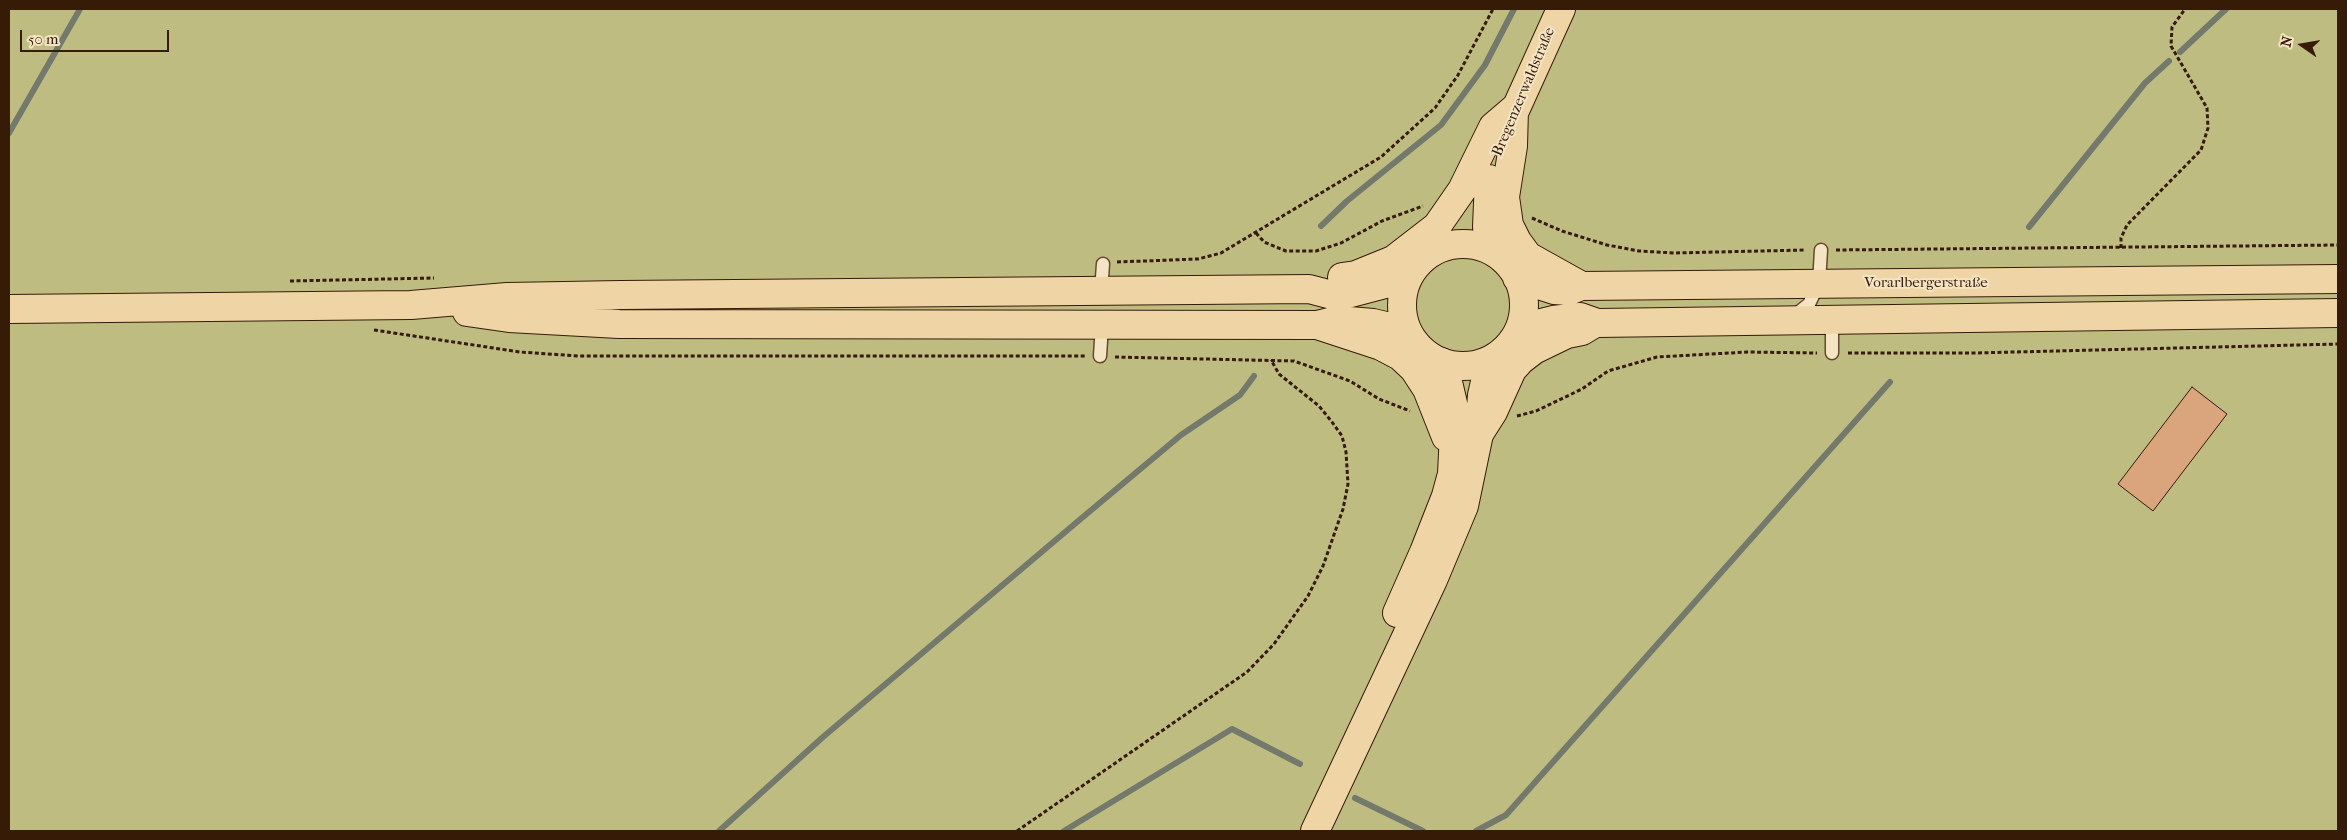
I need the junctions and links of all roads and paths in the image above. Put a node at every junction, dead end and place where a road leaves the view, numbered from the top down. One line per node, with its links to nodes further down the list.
1 (1493, 9): 6 (path)
2 (1561, 9): 4 (main road, Bregenzerwaldstraße)
3 (2185, 9): 10 (path)
4 (1514, 109): 5 (main road, Bregenzerwaldstraße); 18 (main road); 19 (main road)
5 (1489, 176): 8 (main road, Bregenzerwaldstraße); 12 (main road, Bregenzerwaldstraße)
6 (1430, 203)
7 (1527, 216): 11 (path)
8 (1449, 245): 12 (main road); 14 (main road)
9 (2338, 245): 10 (path)
10 (2121, 248): 11 (path)
11 (1821, 250): 17 (lane)
12 (1499, 254): 15 (main road)
13 (1103, 264): 21 (lane)
14 (1408, 278): 19 (main road); 31 (main road)
15 (1517, 278): 18 (main road, Vorarlbergerstraße); 30 (main road)
16 (2338, 279): 17 (main road, Vorarlbergerstraße)
17 (1819, 284): 18 (main road, Vorarlbergerstraße); 25 (lane)
18 (1581, 286)
19 (1308, 289): 20 (main road)
20 (1192, 290): 21 (main road); 28 (main road)
21 (1101, 291): 22 (main road)
22 (411, 305): 23 (main road); 28 (main road)
23 (9, 309)
24 (2338, 313): 26 (main road)
25 (1788, 320): 26 (main road); 27 (main road)
26 (1832, 320): 33 (lane)
27 (1597, 323): 30 (main road); 40 (main road)
28 (1102, 325): 29 (main road); 34 (lane)
29 (1317, 325): 31 (main road); 41 (main road)
30 (1520, 328): 36 (main road)
31 (1407, 331): 37 (main road)
32 (2338, 344): 33 (path)
33 (1832, 353): 39 (path)
34 (1100, 356): 35 (path)
35 (1270, 360): 38 (path); 42 (path)
36 (1490, 360): 37 (main road); 40 (main road)
37 (1441, 362): 41 (main road)
38 (1413, 413)
39 (1508, 419)
40 (1479, 434): 44 (main road)
41 (1452, 474): 43 (main road)
42 (1017, 831)
43 (1295, 831)
44 (1315, 831)

